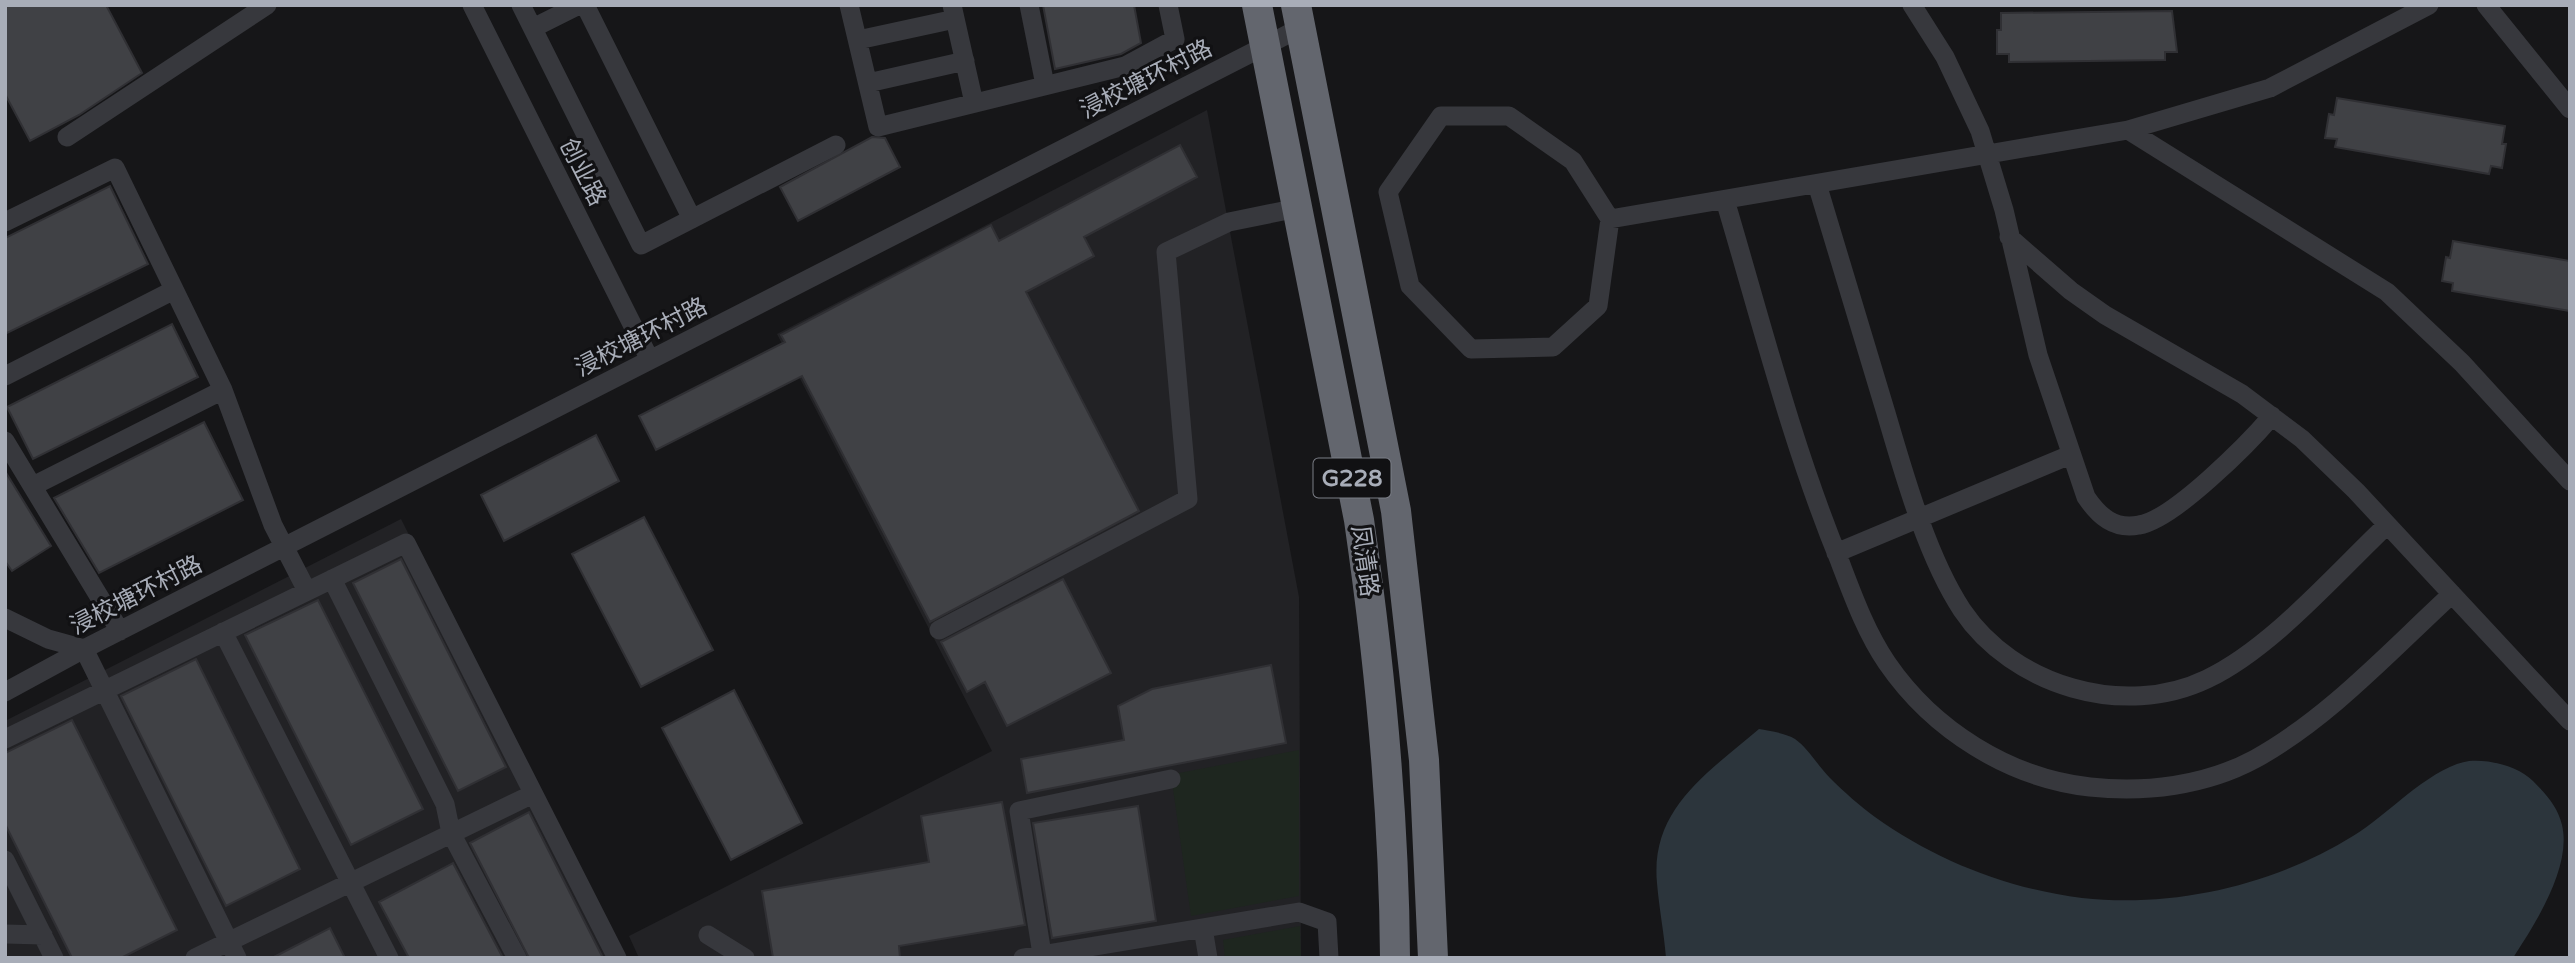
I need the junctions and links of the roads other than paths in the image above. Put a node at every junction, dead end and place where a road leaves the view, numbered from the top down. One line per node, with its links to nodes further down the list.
1 (267, 5): 24 (street)
2 (472, 5): 35 (street, 创业路)
3 (521, 5): 15 (street)
4 (579, 5): 15 (street)
5 (585, 5): 30 (street)
6 (849, 5): 16 (street)
7 (1029, 5): 20 (street)
8 (1168, 5): 20 (street)
9 (1256, 5): 17 (highway, 凤清路 / G228)
10 (1912, 5): 26 (street)
11 (2429, 5): 23 (street)
12 (2486, 5): 22 (street)
13 (953, 12): 16 (street); 18 (street)
14 (1298, 17): 17 (street, 浸校塘环村路); 79 (highway, 凤清路 / G228)
15 (533, 28): 30 (street)
16 (858, 40): 19 (street)
17 (1265, 46): 29 (highway, 凤清路 / G228); 35 (street, 浸校塘环村路)
18 (965, 61): 19 (street); 21 (street)
19 (868, 83): 21 (street)
20 (1045, 85): 21 (street)
21 (974, 103)
22 (2570, 109)
23 (2128, 130): 26 (street); 41 (street)
24 (66, 137)
25 (836, 145): 30 (street)
26 (1988, 156): 27 (street); 33 (street)
27 (1817, 184): 28 (street); 43 (street)
28 (1725, 200): 31 (street); 46 (street)
29 (1298, 208): 51 (street); 78 (highway, 凤清路 / G228)
30 (692, 219)
31 (1610, 219): 31 (street)
32 (5, 222): 34 (street)
33 (2008, 237): 38 (street); 40 (street)
34 (174, 290): 36 (street); 37 (street)
35 (650, 360): 45 (street, 浸校塘环村路)
36 (5, 376)
37 (223, 390): 42 (street); 45 (street)
38 (2272, 416): 40 (street); 44 (street)
39 (5, 440): 42 (street)
40 (2070, 456): 43 (street)
41 (2570, 481)
42 (33, 486): 52 (street)
43 (1921, 518): 44 (street); 46 (street)
44 (2388, 525): 49 (street)
45 (284, 547): 48 (street); 52 (street, 浸校塘环村路)
46 (1836, 553): 49 (street)
47 (332, 579): 48 (street); 60 (street); 61 (street)
48 (307, 591): 53 (street)
49 (2452, 594): 57 (street)
50 (5, 618): 54 (street)
51 (939, 630)
52 (120, 631): 54 (street, 浸校塘环村路)
53 (223, 632): 56 (street); 63 (street)
54 (84, 649): 55 (street, 浸校塘环村路); 56 (street)
55 (7, 689)
56 (104, 691): 58 (street); 68 (street)
57 (2570, 721)
58 (5, 739)
59 (1171, 779): 69 (street)
60 (533, 794): 61 (street); 74 (street)
61 (451, 833): 63 (street); 73 (street)
62 (5, 860): 67 (street)
63 (351, 882): 68 (street); 72 (street)
64 (1203, 928): 69 (street); 76 (street); 77 (street)
65 (5, 934): 67 (street)
66 (708, 935): 75 (street)
67 (43, 936): 70 (street)
68 (233, 950): 71 (street)
69 (1032, 956)
70 (54, 958)
71 (195, 958)
72 (389, 958)
73 (517, 958)
74 (617, 958)
75 (745, 958)
76 (1208, 958)
77 (1329, 958)
78 (1395, 958)
79 (1433, 958)

